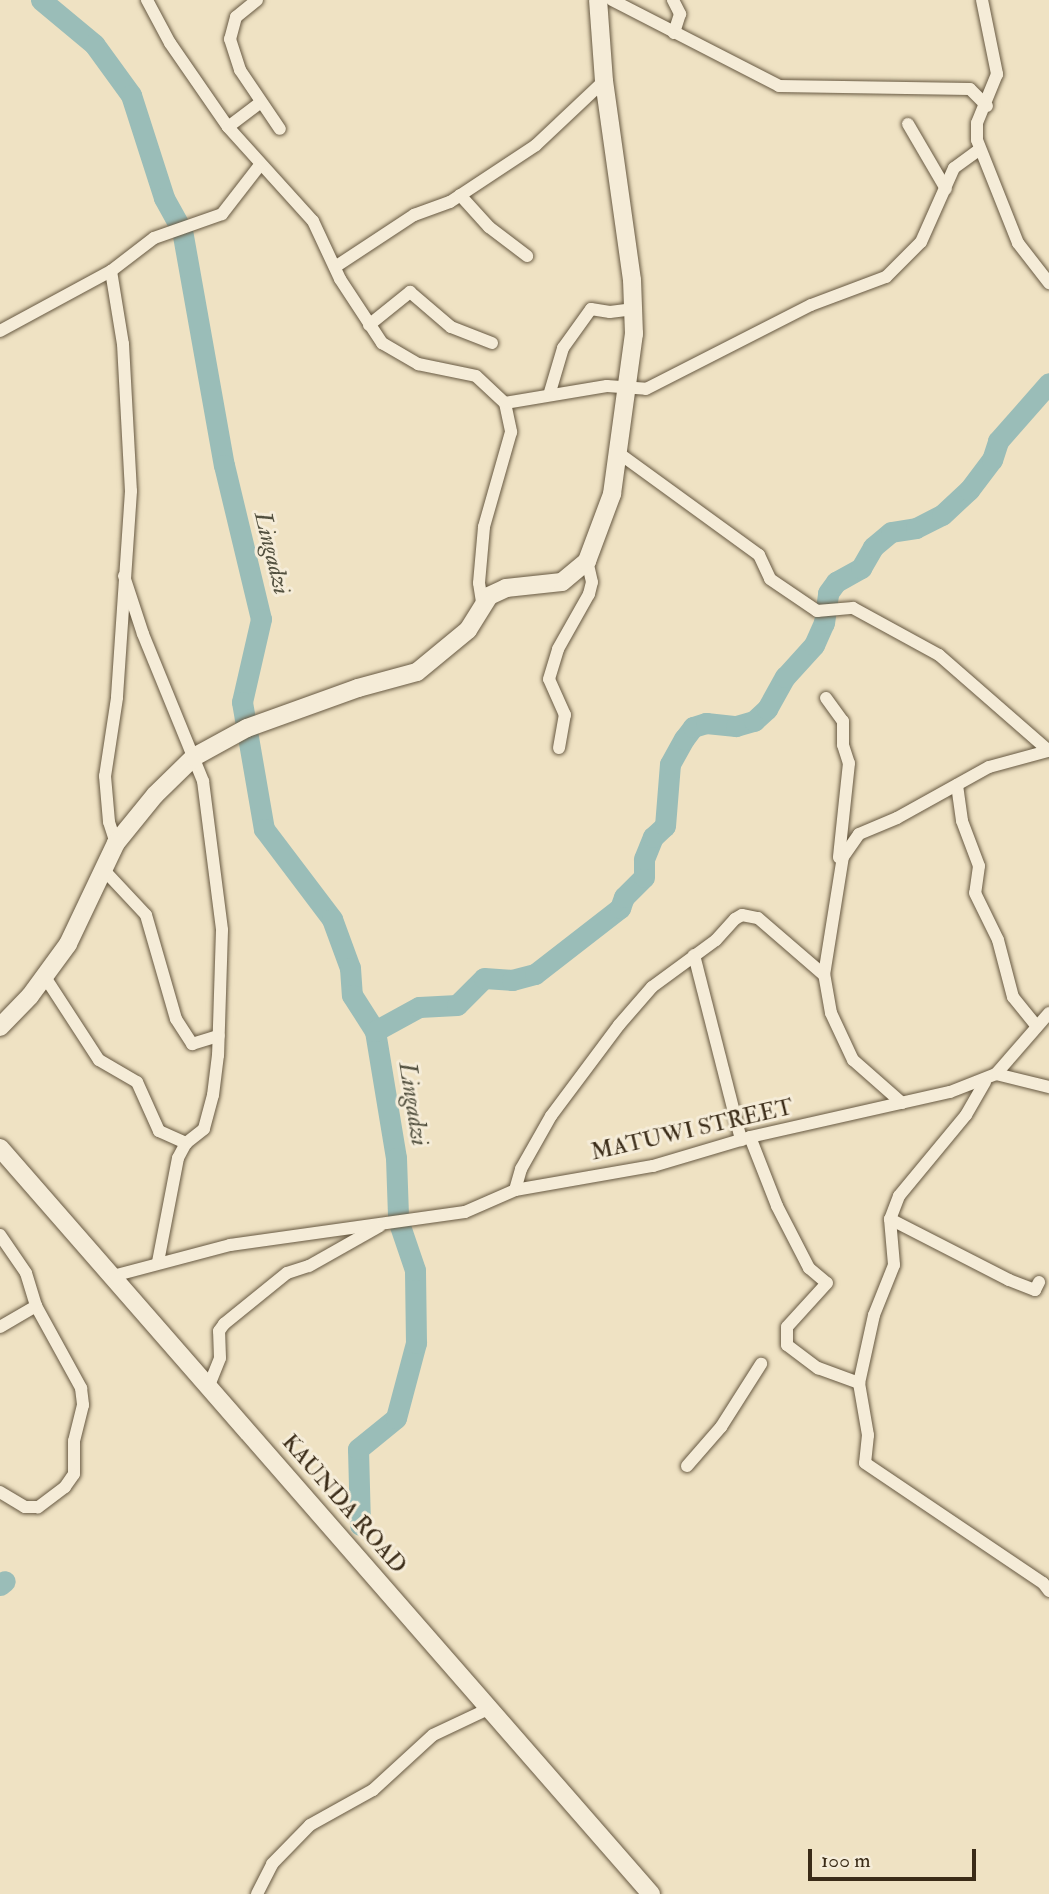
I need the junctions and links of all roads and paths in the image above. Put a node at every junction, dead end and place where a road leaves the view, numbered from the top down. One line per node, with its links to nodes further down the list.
1 (147, 0): 12 (street)
2 (257, 0): 9 (street)
3 (598, 0): 8 (street)
4 (612, 0): 7 (street)
5 (673, 0): 7 (street)
6 (982, 0): 10 (street)
7 (674, 33): 10 (street)
8 (604, 81): 17 (street); 22 (street)
9 (261, 102): 12 (street); 13 (street)
10 (987, 106): 14 (street)
11 (908, 124): 16 (street)
12 (228, 127): 15 (street)
13 (280, 129)
14 (980, 149): 16 (street); 21 (street)
15 (260, 164): 19 (street); 20 (street)
16 (946, 189): 26 (street)
17 (460, 195): 18 (street); 19 (street)
18 (527, 256)
19 (335, 267): 23 (street)
20 (111, 271): 24 (street); 31 (street)
21 (1049, 283)
22 (634, 309): 26 (street); 27 (street)
23 (369, 325): 25 (street); 28 (street)
24 (0, 331)
25 (492, 343)
26 (628, 390): 27 (street); 29 (street)
27 (550, 392): 28 (street)
28 (505, 403): 32 (street)
29 (620, 454): 30 (street); 35 (street)
30 (587, 561): 32 (street); 34 (street)
31 (124, 576): 36 (street); 38 (street)
32 (482, 603): 36 (street)
33 (826, 698): 40 (street)
34 (559, 748)
35 (1049, 751): 37 (street)
36 (194, 757): 38 (street); 47 (street)
37 (957, 785): 40 (street); 46 (street)
38 (116, 844): 39 (street)
39 (103, 869): 43 (street); 47 (street)
40 (837, 875): 42 (street)
41 (694, 955): 42 (street); 51 (street); 54 (street)
42 (824, 975): 50 (street)
43 (45, 977): 45 (street); 52 (street)
44 (1049, 1013): 46 (street)
45 (0, 1027)
46 (1037, 1027): 48 (street)
47 (219, 1036): 52 (street)
48 (990, 1078): 49 (street); 50 (street, MATUWI STREET); 55 (street)
49 (1049, 1087)
50 (902, 1102): 51 (street, MATUWI STREET)
51 (746, 1139): 54 (street, MATUWI STREET); 64 (street)
52 (186, 1143): 58 (street)
53 (0, 1148): 59 (street, KAUNDA ROAD)
54 (514, 1190): 56 (street, MATUWI STREET)
55 (890, 1219): 60 (street); 64 (street)
56 (383, 1224): 58 (street, MATUWI STREET); 65 (street)
57 (0, 1236): 61 (street)
58 (158, 1262): 59 (street, MATUWI STREET)
59 (113, 1276): 65 (street, KAUNDA ROAD)
60 (1039, 1282)
61 (36, 1306): 62 (street); 67 (street)
62 (0, 1327)
63 (761, 1364): 66 (street)
64 (859, 1383): 68 (street)
65 (208, 1388): 69 (street, KAUNDA ROAD)
66 (687, 1466)
67 (0, 1492)
68 (1049, 1591)
69 (490, 1708): 70 (street); 71 (street, KAUNDA ROAD)
70 (257, 1894)
71 (651, 1894)

